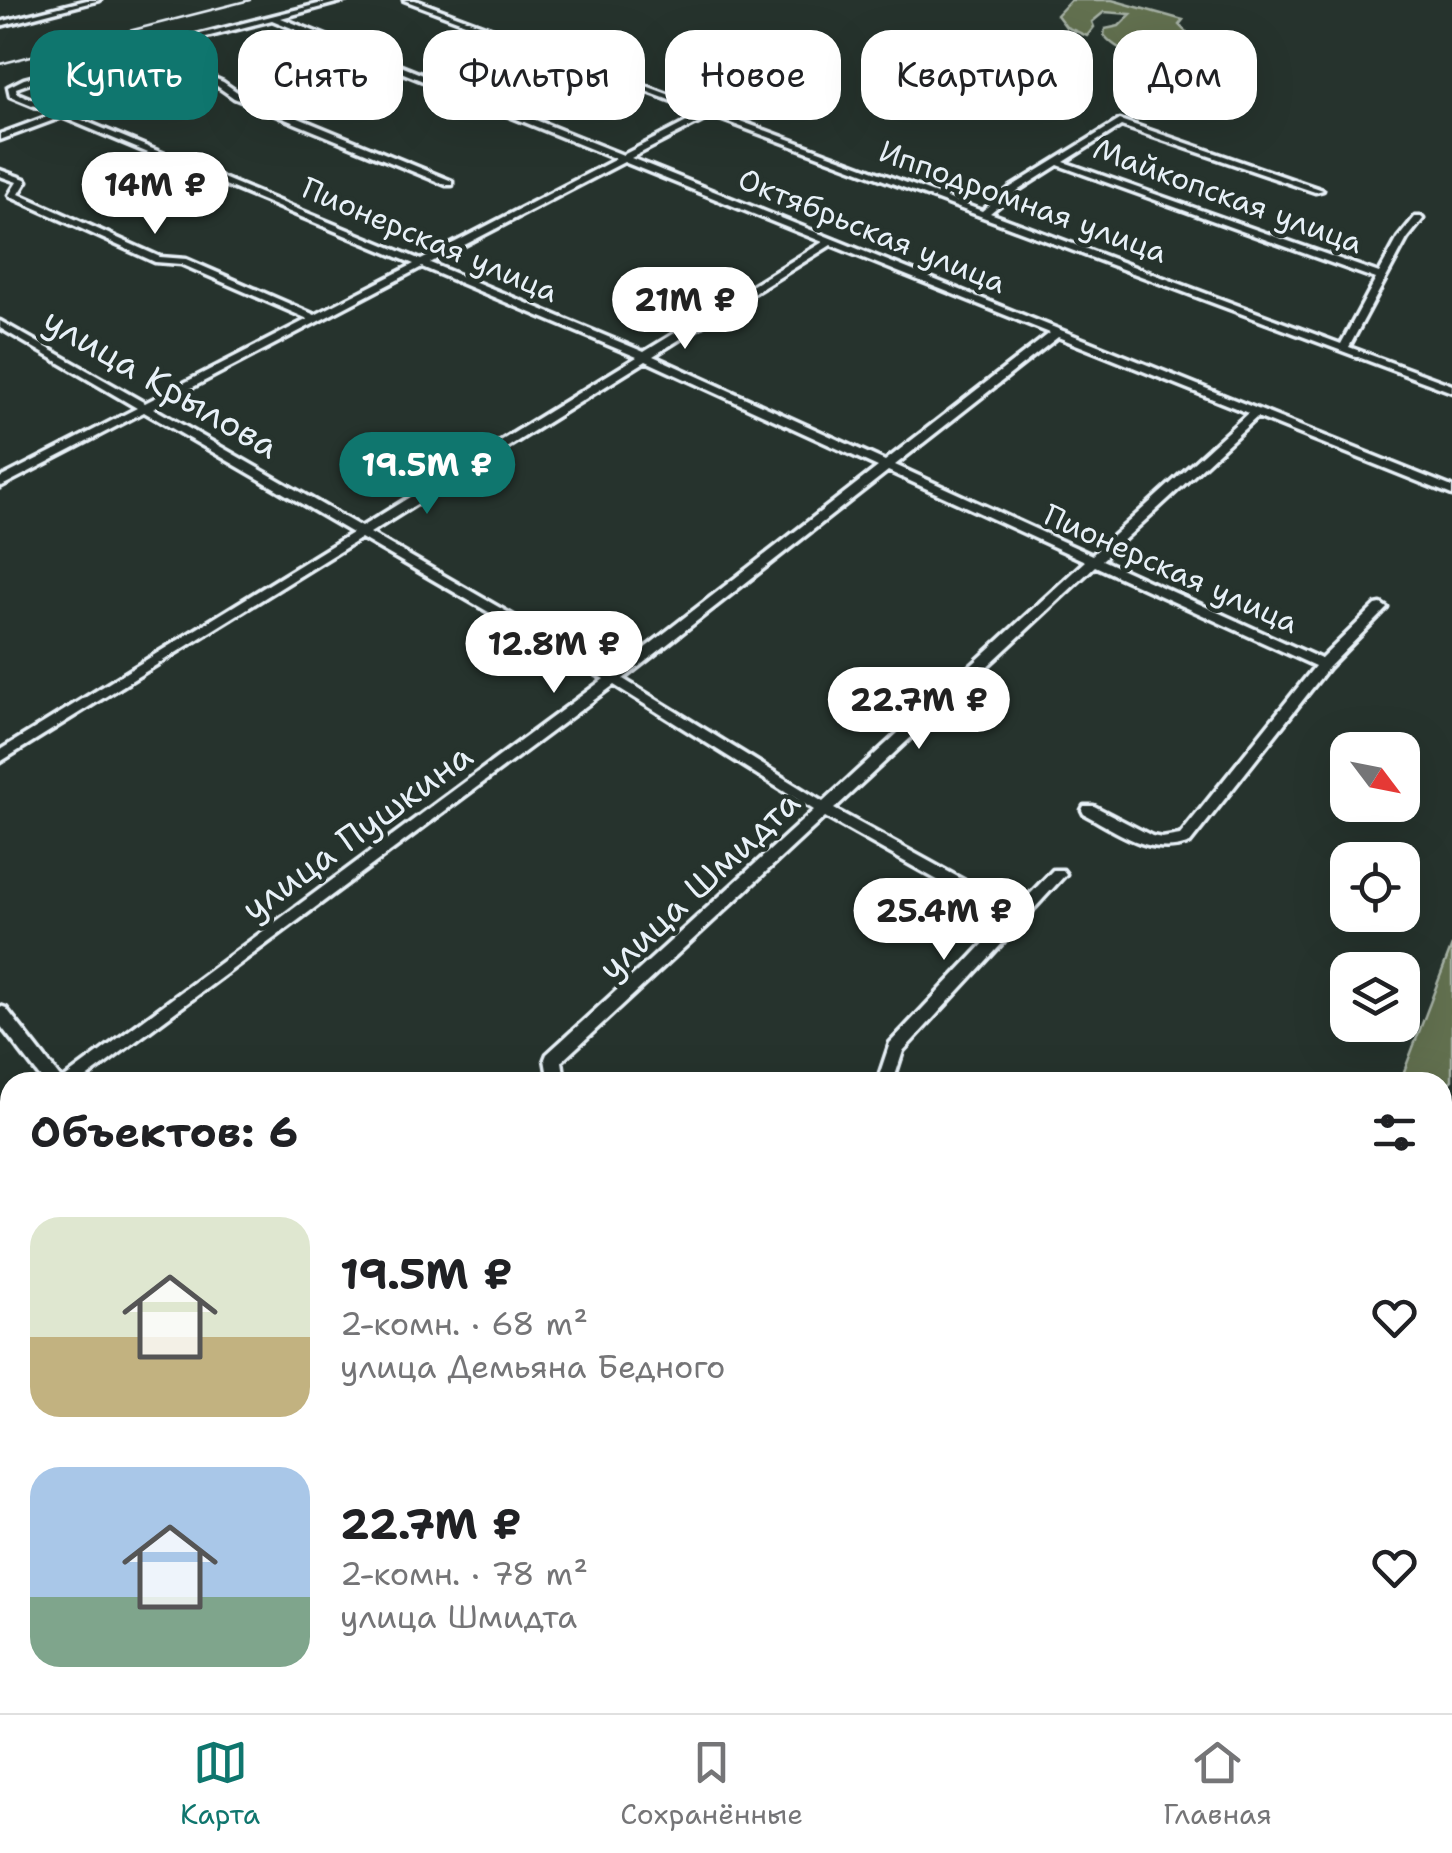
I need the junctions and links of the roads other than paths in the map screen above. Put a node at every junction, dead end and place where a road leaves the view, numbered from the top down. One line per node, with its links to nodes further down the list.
1 (96, 0): 5 (street)
2 (343, 0): 4 (street)
3 (408, 0): 9 (street, Ипподромная улица)
4 (272, 18): 6 (street); 16 (street, Октябрьская улица)
5 (0, 24)
6 (218, 32)
7 (30, 82): 10 (street, Пионерская улица)
8 (218, 83): 19 (street)
9 (665, 96)
10 (30, 101)
11 (47, 120): 15 (street)
12 (78, 120): 24 (street, Пионерская улица)
13 (699, 120): 16 (street)
14 (731, 120): 21 (street, Ипподромная улица)
15 (0, 137)
16 (624, 160): 23 (street, Октябрьская улица); 24 (street)
17 (1057, 162): 20 (street); 21 (street); 25 (street, Майкопская улица)
18 (0, 173): 26 (street)
19 (448, 183)
20 (1318, 190)
21 (982, 215): 29 (street, Ипподромная улица)
22 (1418, 220): 25 (street)
23 (831, 241): 28 (street, Октябрьская улица); 30 (street)
24 (419, 264): 26 (street); 30 (street, Пионерская улица)
25 (1382, 278): 29 (street)
26 (312, 318): 32 (street)
27 (0, 324): 32 (street, улица Крылова)
28 (1058, 332): 33 (street, Октябрьская улица); 34 (street, улица Пушкина)
29 (1345, 346): 31 (street, Ипподромная улица)
30 (647, 358): 34 (street, Пионерская улица); 37 (street)
31 (1452, 388)
32 (143, 408): 35 (street); 37 (street, улица Крылова)
33 (1255, 412): 36 (street, Октябрьская улица); 38 (street, улица Шмидта)
34 (888, 466): 38 (street, Пионерская улица); 41 (street, улица Пушкина)
35 (0, 483)
36 (1452, 491)
37 (362, 532): 41 (street, улица Крылова); 42 (street)
38 (1090, 561): 40 (street, Пионерская улица); 43 (street, улица Шмидта)
39 (1381, 608): 40 (street)
40 (1323, 665): 44 (street)
41 (614, 679): 43 (street, улица Крылова); 49 (street, улица Пушкина)
42 (0, 757)
43 (824, 810): 46 (street, улица Крылова); 50 (street, улица Шмидта)
44 (1089, 810)
45 (1058, 874): 46 (street)
46 (1018, 918): 51 (street)
47 (0, 1013): 48 (street)
48 (46, 1072)
49 (82, 1072)
50 (555, 1072)
51 (888, 1072)

